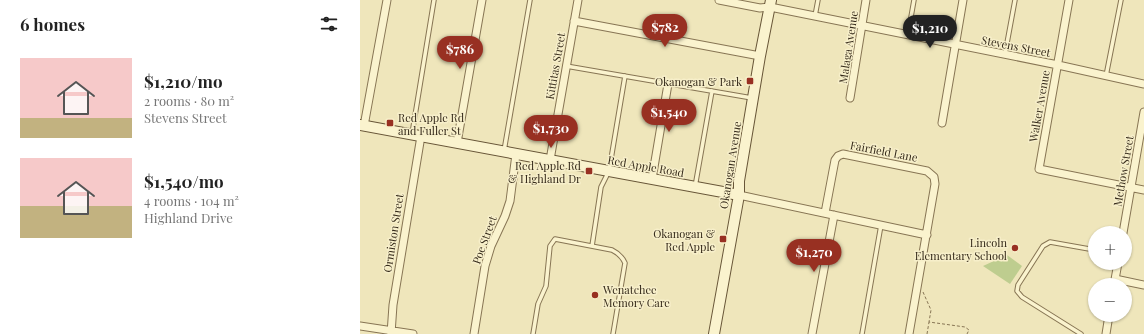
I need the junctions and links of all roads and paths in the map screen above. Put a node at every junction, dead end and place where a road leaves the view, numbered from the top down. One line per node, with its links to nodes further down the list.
1 (387, 0): 33 (street)
2 (434, 0): 34 (lane)
3 (482, 0): 35 (street)
4 (530, 0): 36 (lane)
5 (578, 0): 16 (street, Kittitas Street)
6 (721, 0): 14 (street, Stevens Street)
7 (818, 0): 15 (lane)
8 (866, 0): 17 (street, Malaga Avenue)
9 (914, 0): 18 (lane)
10 (963, 0): 19 (street)
11 (1015, 0): 20 (lane)
12 (1069, 0): 22 (street, Walker Avenue)
13 (1121, 0): 25 (lane)
14 (770, 3): 15 (street, Stevens Street); 21 (street, Okanogan Avenue)
15 (815, 16): 17 (street, Stevens Street)
16 (574, 21): 21 (street); 23 (street, Kittitas Street)
17 (862, 25): 18 (street, Stevens Street); 30 (street, Malaga Avenue)
18 (908, 35): 19 (street, Stevens Street)
19 (956, 45): 20 (street, Stevens Street); 32 (street)
20 (1005, 55): 22 (street, Stevens Street)
21 (760, 56): 29 (street, Okanogan Avenue)
22 (1058, 65): 25 (street, Stevens Street); 42 (street, Walker Avenue)
23 (566, 66): 24 (lane); 38 (street, Kittitas Street)
24 (625, 76): 26 (lane); 39 (lane)
25 (1106, 76): 27 (street, Stevens Street)
26 (668, 84): 28 (lane); 40 (street)
27 (1144, 84)
28 (712, 91): 29 (lane); 41 (lane)
29 (753, 98): 44 (street, Okanogan Avenue)
30 (850, 98)
31 (1144, 112): 42 (street, Methow Street)
32 (942, 123)
33 (362, 126): 34 (street, Red Apple Road)
34 (416, 136): 35 (street, Red Apple Road); 58 (street, Ormiston Street)
35 (457, 143): 36 (street, Red Apple Road)
36 (504, 152): 37 (street, Red Apple Road)
37 (516, 154): 38 (street, Red Apple Road); 60 (street, Poe Street)
38 (550, 160): 39 (street, Red Apple Road)
39 (609, 171): 40 (street, Red Apple Road); 50 (lane)
40 (652, 179): 41 (street, Red Apple Road)
41 (695, 187): 44 (street, Red Apple Road)
42 (1131, 187): 43 (street); 48 (street, Methow Street)
43 (1144, 190)
44 (739, 195): 45 (street, Red Apple Road); 63 (street, Okanogan Avenue)
45 (825, 213): 46 (street, Red Apple Road); 49 (street, Fairfield Lane)
46 (834, 215): 47 (street, Red Apple Road); 64 (street)
47 (881, 225): 49 (street, Red Apple Road); 65 (lane)
48 (1124, 226)
49 (926, 235): 52 (street)
50 (592, 246): 61 (lane); 62 (lane)
51 (1088, 249): 69 (lane)
52 (919, 280): 55 (path); 66 (street)
53 (1132, 284): 54 (street)
54 (1144, 285)
55 (929, 322): 67 (path); 68 (path)
56 (1108, 322): 70 (street)
57 (360, 326): 58 (street)
58 (391, 333): 59 (street)
59 (412, 334)
60 (474, 334)
61 (533, 334)
62 (613, 334)
63 (714, 334)
64 (812, 334)
65 (862, 334)
66 (909, 334)
67 (927, 334)
68 (966, 334)
69 (1081, 334)
70 (1106, 334)

